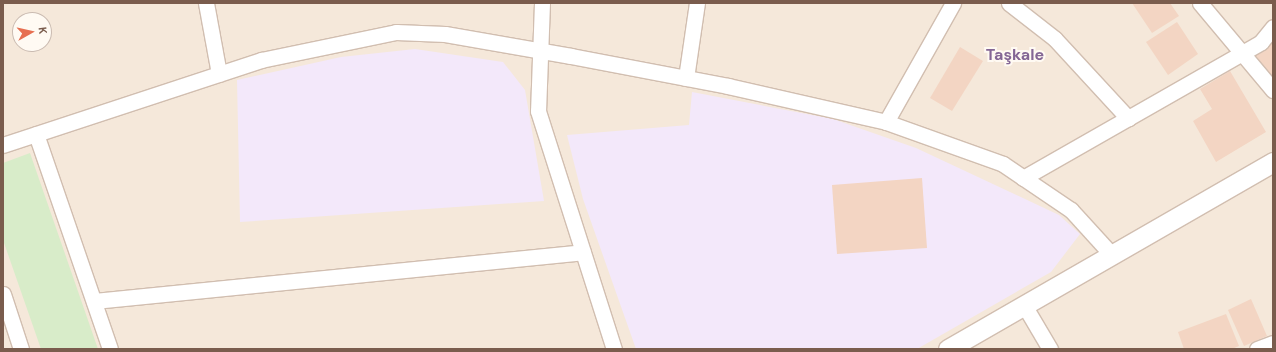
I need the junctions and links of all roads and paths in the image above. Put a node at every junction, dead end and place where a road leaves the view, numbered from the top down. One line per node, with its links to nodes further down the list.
1 (206, 3): 10 (street)
2 (542, 3): 8 (street)
3 (697, 3): 11 (street)
4 (953, 3): 14 (street)
5 (1009, 3): 13 (street)
6 (1200, 3): 9 (street)
7 (1273, 27): 9 (street)
8 (540, 50): 10 (street); 11 (street); 19 (street)
9 (1243, 52): 12 (street); 13 (street)
10 (219, 74): 15 (street)
11 (686, 78): 14 (street)
12 (1273, 90)
13 (1128, 118): 18 (street)
14 (886, 122): 18 (street)
15 (36, 134): 16 (street); 22 (street)
16 (3, 145)
17 (1273, 162): 20 (street)
18 (1023, 178): 20 (street)
19 (583, 252): 22 (street); 27 (street)
20 (1112, 255): 23 (street)
21 (3, 294): 25 (street)
22 (94, 301): 26 (street)
23 (1024, 305): 28 (street); 29 (street)
24 (1273, 343): 30 (street)
25 (21, 349)
26 (110, 349)
27 (614, 349)
28 (948, 349)
29 (1050, 349)
30 (1257, 349)

